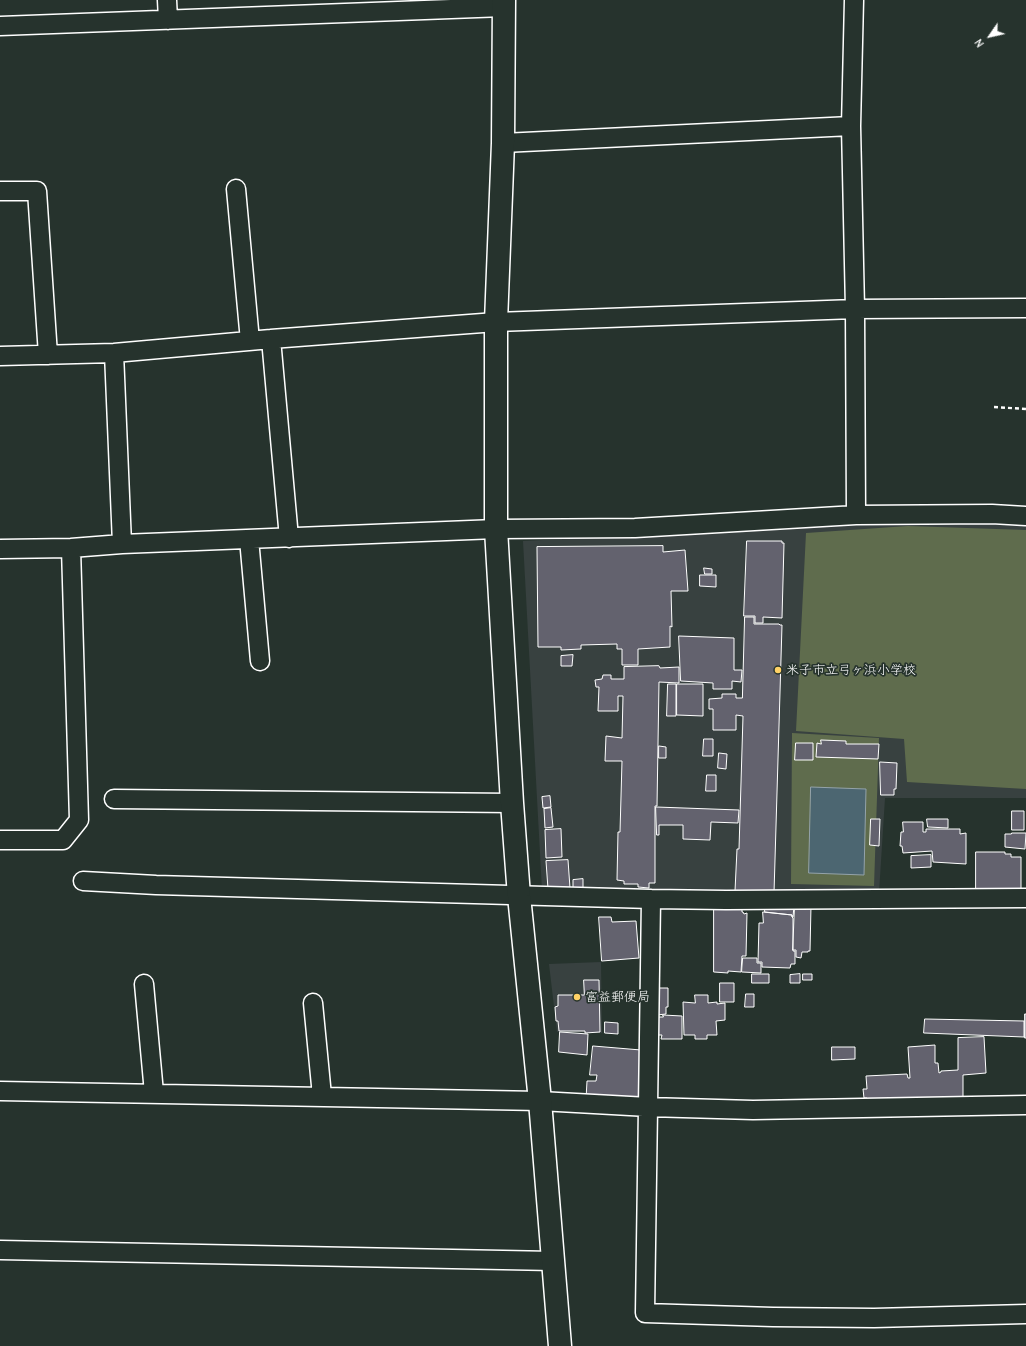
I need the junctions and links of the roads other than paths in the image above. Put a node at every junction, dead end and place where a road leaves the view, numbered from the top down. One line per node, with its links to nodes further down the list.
1 (167, 0): 4 (street)
2 (854, 0): 6 (street)
3 (504, 4): 4 (street); 7 (street)
4 (168, 20): 5 (street)
5 (0, 26)
6 (851, 126): 7 (street); 11 (street)
7 (503, 143): 12 (street)
8 (236, 189): 14 (street)
9 (0, 191): 16 (street)
10 (1026, 308): 11 (street)
11 (855, 309): 12 (street); 18 (street)
12 (496, 322): 13 (street); 20 (street)
13 (271, 339): 14 (street); 21 (street)
14 (250, 341): 15 (street)
15 (114, 353): 16 (street); 23 (street)
16 (48, 355): 17 (street)
17 (0, 356)
18 (856, 515): 19 (street); 20 (street)
19 (1026, 516)
20 (496, 529): 21 (street); 28 (street)
21 (289, 538): 22 (street)
22 (249, 539): 23 (street); 26 (street)
23 (122, 544): 24 (street)
24 (71, 548): 25 (street); 29 (street)
25 (0, 549)
26 (260, 661)
27 (114, 798): 28 (street)
28 (512, 803): 31 (street)
29 (0, 840)
30 (83, 881): 31 (street)
31 (519, 896): 33 (street); 39 (street)
32 (1026, 898): 33 (street)
33 (651, 899): 41 (street)
34 (144, 984): 37 (street)
35 (313, 1003): 38 (street)
36 (0, 1091): 37 (street)
37 (154, 1093): 38 (street)
38 (322, 1096): 39 (street)
39 (540, 1101): 41 (street); 43 (street)
40 (1026, 1105): 41 (street)
41 (648, 1107): 44 (street)
42 (0, 1250): 43 (street)
43 (553, 1261): 45 (street)
44 (1026, 1314)
45 (560, 1346)

